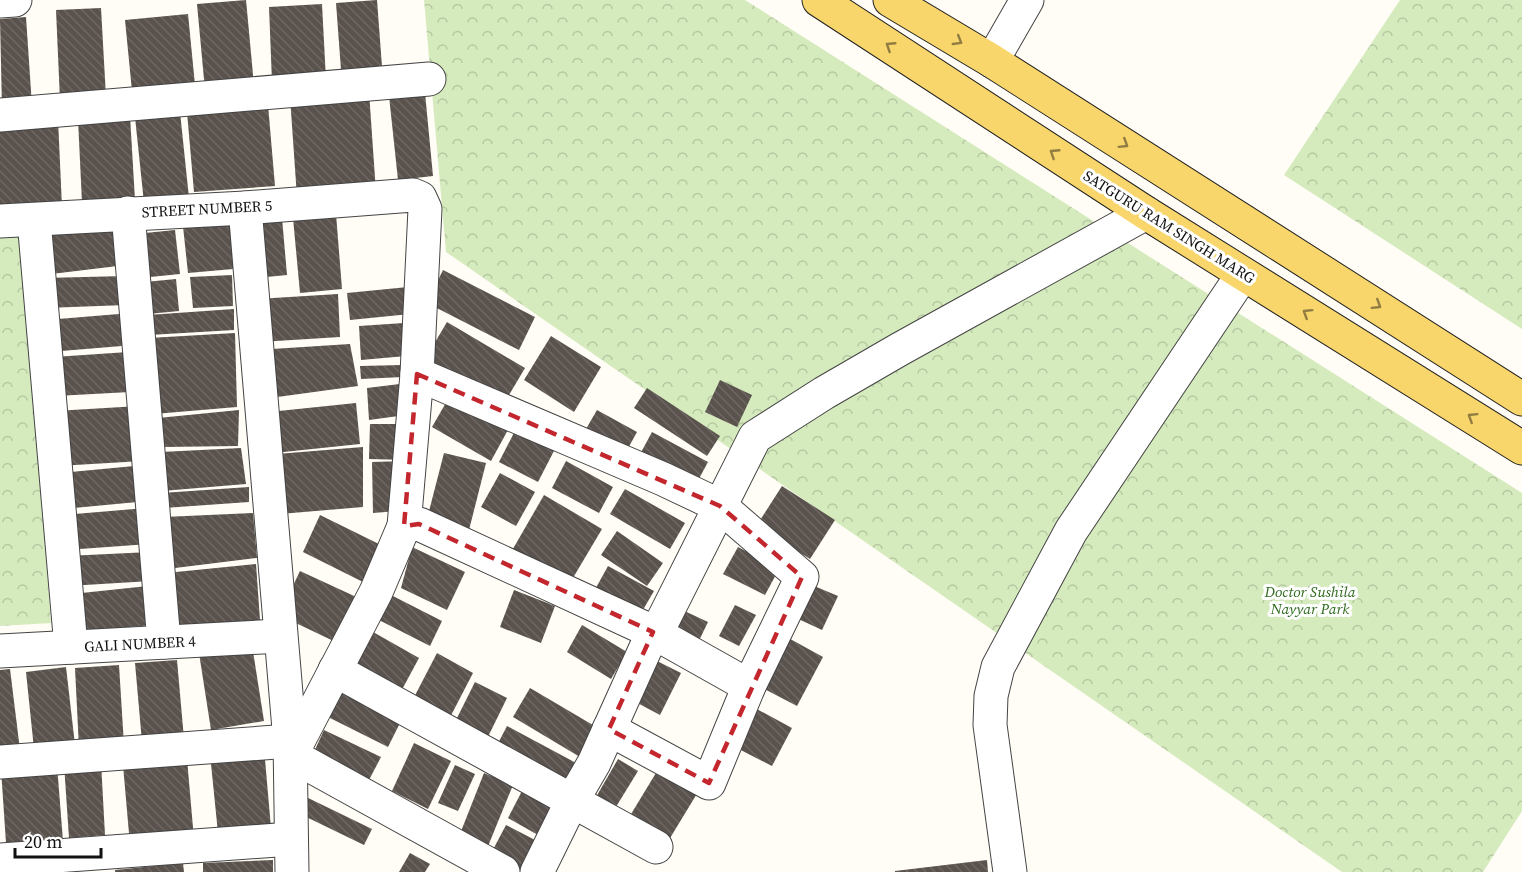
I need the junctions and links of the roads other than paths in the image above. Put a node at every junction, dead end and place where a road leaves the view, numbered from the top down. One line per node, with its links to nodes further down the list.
1 (15, 0): 5 (street)
2 (819, 0): 11 (main road, SATGURU RAM SINGH MARG, one-way to 2)
3 (890, 0): 6 (main road, one-way to 6)
4 (1027, 0): 6 (street)
5 (0, 1)
6 (992, 61): 16 (main road, one-way to 16)
7 (429, 79): 8 (street)
8 (0, 115)
9 (245, 208): 10 (street, STREET NUMBER 5); 15 (street, STREET NUMBER 5); 21 (street)
10 (128, 213): 12 (street, STREET NUMBER 5); 22 (street)
11 (1146, 213): 14 (main road, SATGURU RAM SINGH MARG); 18 (street)
12 (34, 220): 13 (street, STREET NUMBER 5); 23 (street)
13 (0, 221)
14 (1243, 274): 17 (main road, SATGURU RAM SINGH MARG, one-way to 14); 39 (street)
15 (417, 374): 18 (street); 19 (street)
16 (1522, 399)
17 (1522, 448)
18 (720, 506): 20 (street); 26 (street)
19 (404, 526): 20 (street); 25 (street)
20 (653, 632): 26 (street); 27 (street)
21 (280, 636): 22 (street, GALI NUMBER 4); 28 (street)
22 (164, 642): 23 (street, GALI NUMBER 4)
23 (71, 647): 24 (street, GALI NUMBER 4)
24 (0, 651)
25 (335, 670): 28 (street); 30 (street)
26 (749, 686): 27 (street)
27 (609, 729): 30 (street)
28 (290, 748): 29 (street); 31 (street); 37 (street)
29 (0, 762)
30 (572, 801): 32 (street); 38 (street)
31 (291, 839): 33 (street); 36 (street)
32 (656, 847)
33 (206, 859): 35 (street)
34 (0, 860): 35 (street)
35 (109, 862)
36 (292, 872)
37 (503, 872)
38 (537, 872)
39 (1010, 872)

